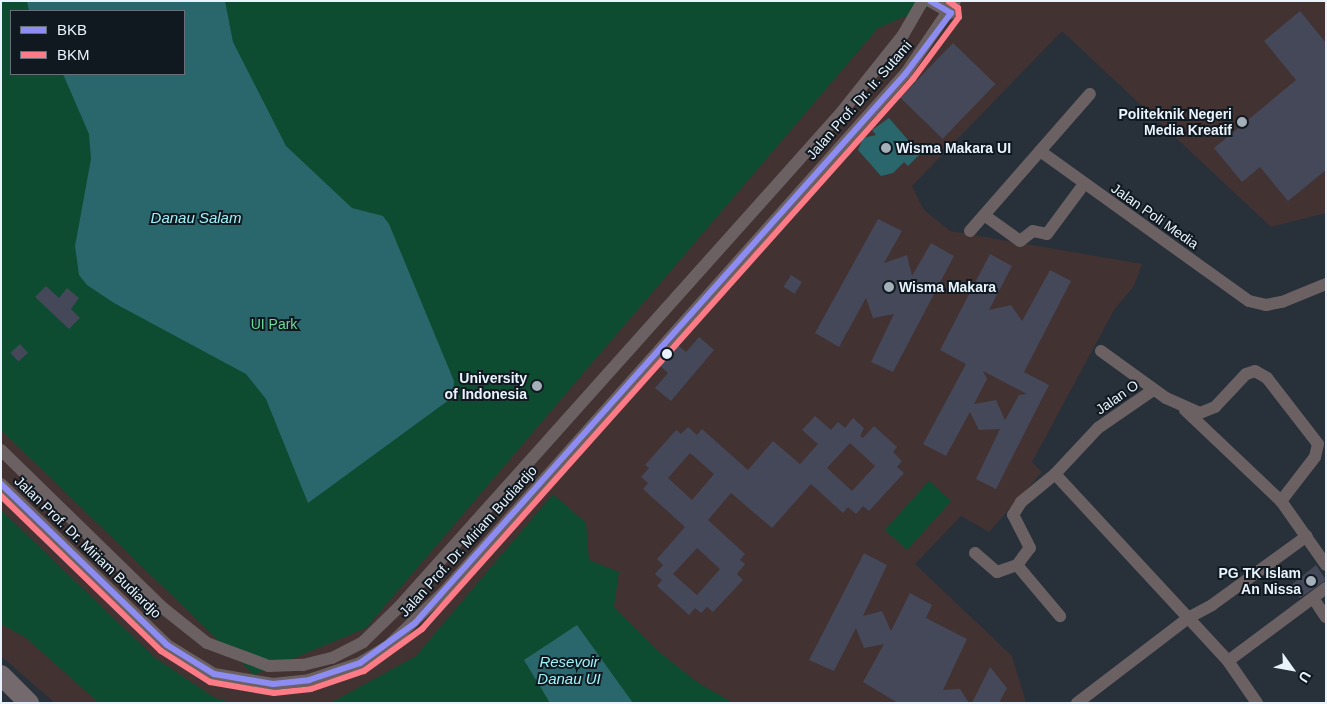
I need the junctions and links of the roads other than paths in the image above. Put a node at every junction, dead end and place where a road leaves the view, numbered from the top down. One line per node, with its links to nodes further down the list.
1 (923, 1): 7 (street, Jalan Prof. Dr. Ir. Sutami)
2 (930, 1): 3 (street)
3 (953, 7): 8 (street, Jalan Prof. Dr. Ir. Sutami)
4 (1090, 94): 5 (street)
5 (1040, 151): 6 (street, Jalan Poli Media); 9 (street)
6 (1084, 184): 9 (street); 11 (street, Jalan Poli Media)
7 (759, 202): 18 (street, Jalan Prof. Dr. Miriam Budiardjo)
8 (778, 213): 20 (street, Jalan Prof. Dr. Miriam Budiardjo)
9 (984, 215): 10 (street)
10 (970, 232)
11 (1326, 284)
12 (1101, 351): 13 (street)
13 (1153, 390): 14 (street, Jalan O); 16 (street, Jalan O)
14 (1183, 408): 19 (street); 19 (street, Jalan O)
15 (1, 450): 18 (street, Jalan Prof. Dr. Miriam Budiardjo)
16 (1055, 474): 24 (street, Jalan O); 29 (street)
17 (1, 484): 20 (street, Jalan Prof. Dr. Miriam Budiardjo)
18 (494, 501): 20 (street)
19 (1281, 501): 21 (street)
20 (511, 516)
21 (1307, 536): 23 (street); 29 (street)
22 (975, 553): 24 (street)
23 (1324, 558)
24 (1017, 565): 27 (street)
25 (1326, 588): 26 (street)
26 (1313, 598): 28 (street); 30 (street)
27 (1060, 616)
28 (1326, 617)
29 (1188, 618): 30 (street); 33 (street)
30 (1228, 661): 34 (street)
31 (1, 675): 32 (main road)
32 (29, 703)
33 (1077, 703)
34 (1258, 703)

